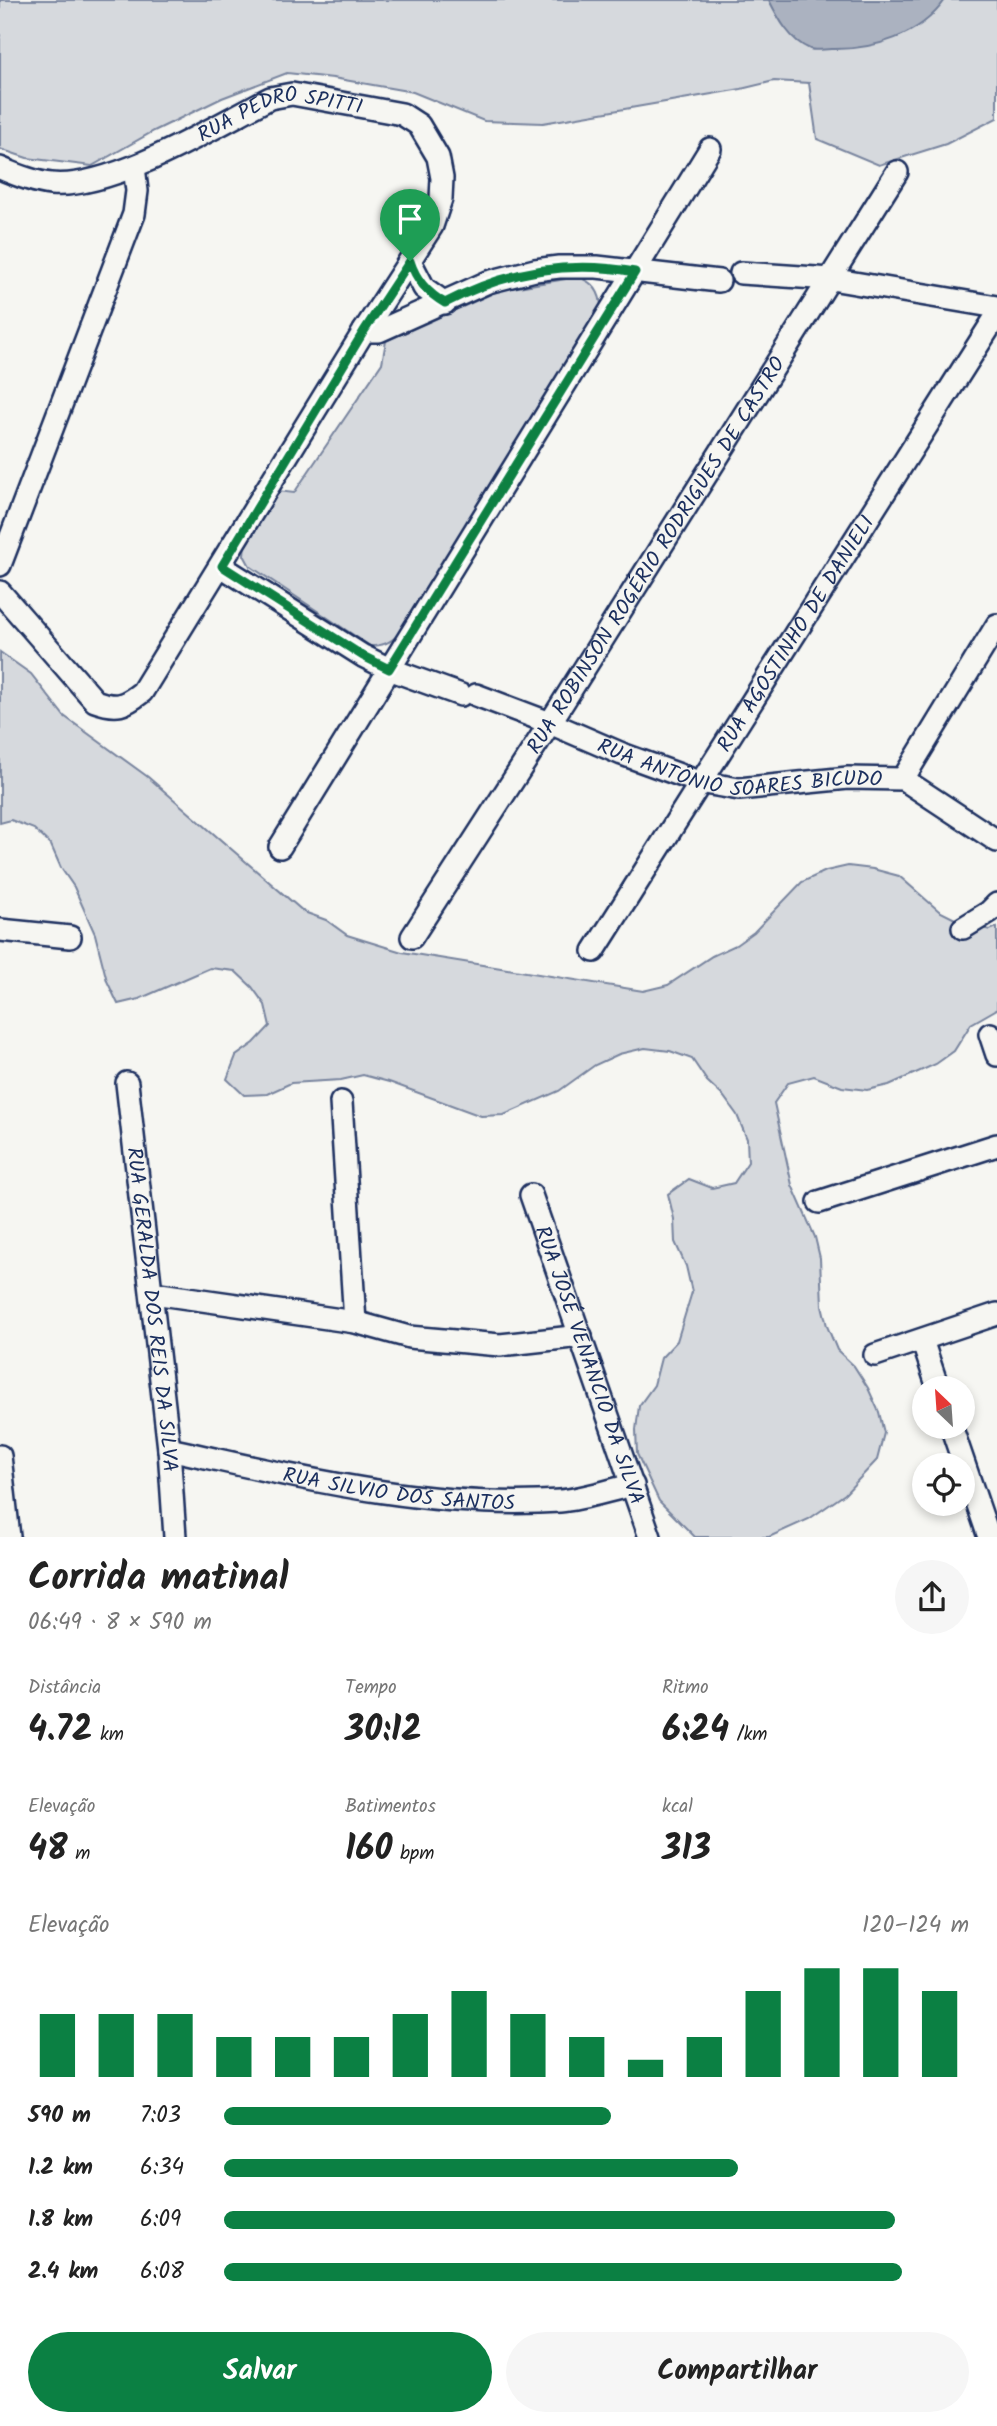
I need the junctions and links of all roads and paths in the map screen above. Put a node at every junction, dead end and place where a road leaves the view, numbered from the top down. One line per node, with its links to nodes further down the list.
1 (710, 149): 6 (street)
2 (134, 167): 3 (street, RUA PEDRO SPITTI); 5 (street, RUA PEDRO SPITTI); 14 (street)
3 (0, 168)
4 (897, 172): 8 (street, RUA ROBINSON ROGÉRIO RODRIGUES DE CASTRO)
5 (410, 261): 10 (street); 13 (street, RUA PEDRO SPITTI)
6 (635, 272): 9 (street); 10 (street); 18 (street)
7 (741, 273): 8 (street)
8 (831, 279): 11 (street); 19 (street, RUA ROBINSON ROGÉRIO RODRIGUES DE CASTRO)
9 (719, 281)
10 (445, 303): 13 (street)
11 (997, 307)
12 (997, 315): 21 (street, RUA AGOSTINHO DE DANIELI)
13 (364, 331): 15 (street, RUA PEDRO SPITTI)
14 (0, 565)
15 (222, 566): 16 (street, RUA PEDRO SPITTI); 18 (street, RUA ANTÔNIO SOARES BICUDO)
16 (0, 592)
17 (997, 625): 20 (street)
18 (389, 669): 19 (street, RUA ANTÔNIO SOARES BICUDO); 23 (street)
19 (550, 723): 21 (street, RUA ANTÔNIO SOARES BICUDO); 28 (street, RUA ROBINSON ROGÉRIO RODRIGUES DE CASTRO)
20 (903, 779): 21 (street, RUA ANTÔNIO SOARES BICUDO); 22 (street, RUA ANTÔNIO SOARES BICUDO)
21 (699, 782): 29 (street, RUA AGOSTINHO DE DANIELI)
22 (997, 842)
23 (279, 847)
24 (997, 904): 25 (street)
25 (963, 928)
26 (0, 930): 27 (street)
27 (69, 937)
28 (412, 937)
29 (594, 951)
30 (990, 1034): 31 (street)
31 (997, 1055)
32 (127, 1083): 37 (street, RUA GERALDA DOS REIS DA SILVA)
33 (341, 1102): 39 (street)
34 (997, 1145): 36 (street)
35 (531, 1195): 40 (street, RUA JOSÉ VENÂNCIO DA SILVA)
36 (819, 1202)
37 (153, 1293): 39 (street); 45 (street, RUA GERALDA DOS REIS DA SILVA)
38 (997, 1314): 41 (street)
39 (355, 1322): 40 (street)
40 (581, 1336): 47 (street, RUA JOSÉ VENÂNCIO DA SILVA)
41 (922, 1340): 42 (street); 43 (street)
42 (875, 1355)
43 (935, 1376)
44 (955, 1439): 51 (street)
45 (169, 1448): 47 (street, RUA SILVIO DOS SANTOS); 49 (street, RUA GERALDA DOS REIS DA SILVA)
46 (0, 1456): 48 (street)
47 (633, 1485): 50 (street, RUA JOSÉ VENÂNCIO DA SILVA)
48 (9, 1537)
49 (175, 1537)
50 (650, 1537)
51 (989, 1537)

